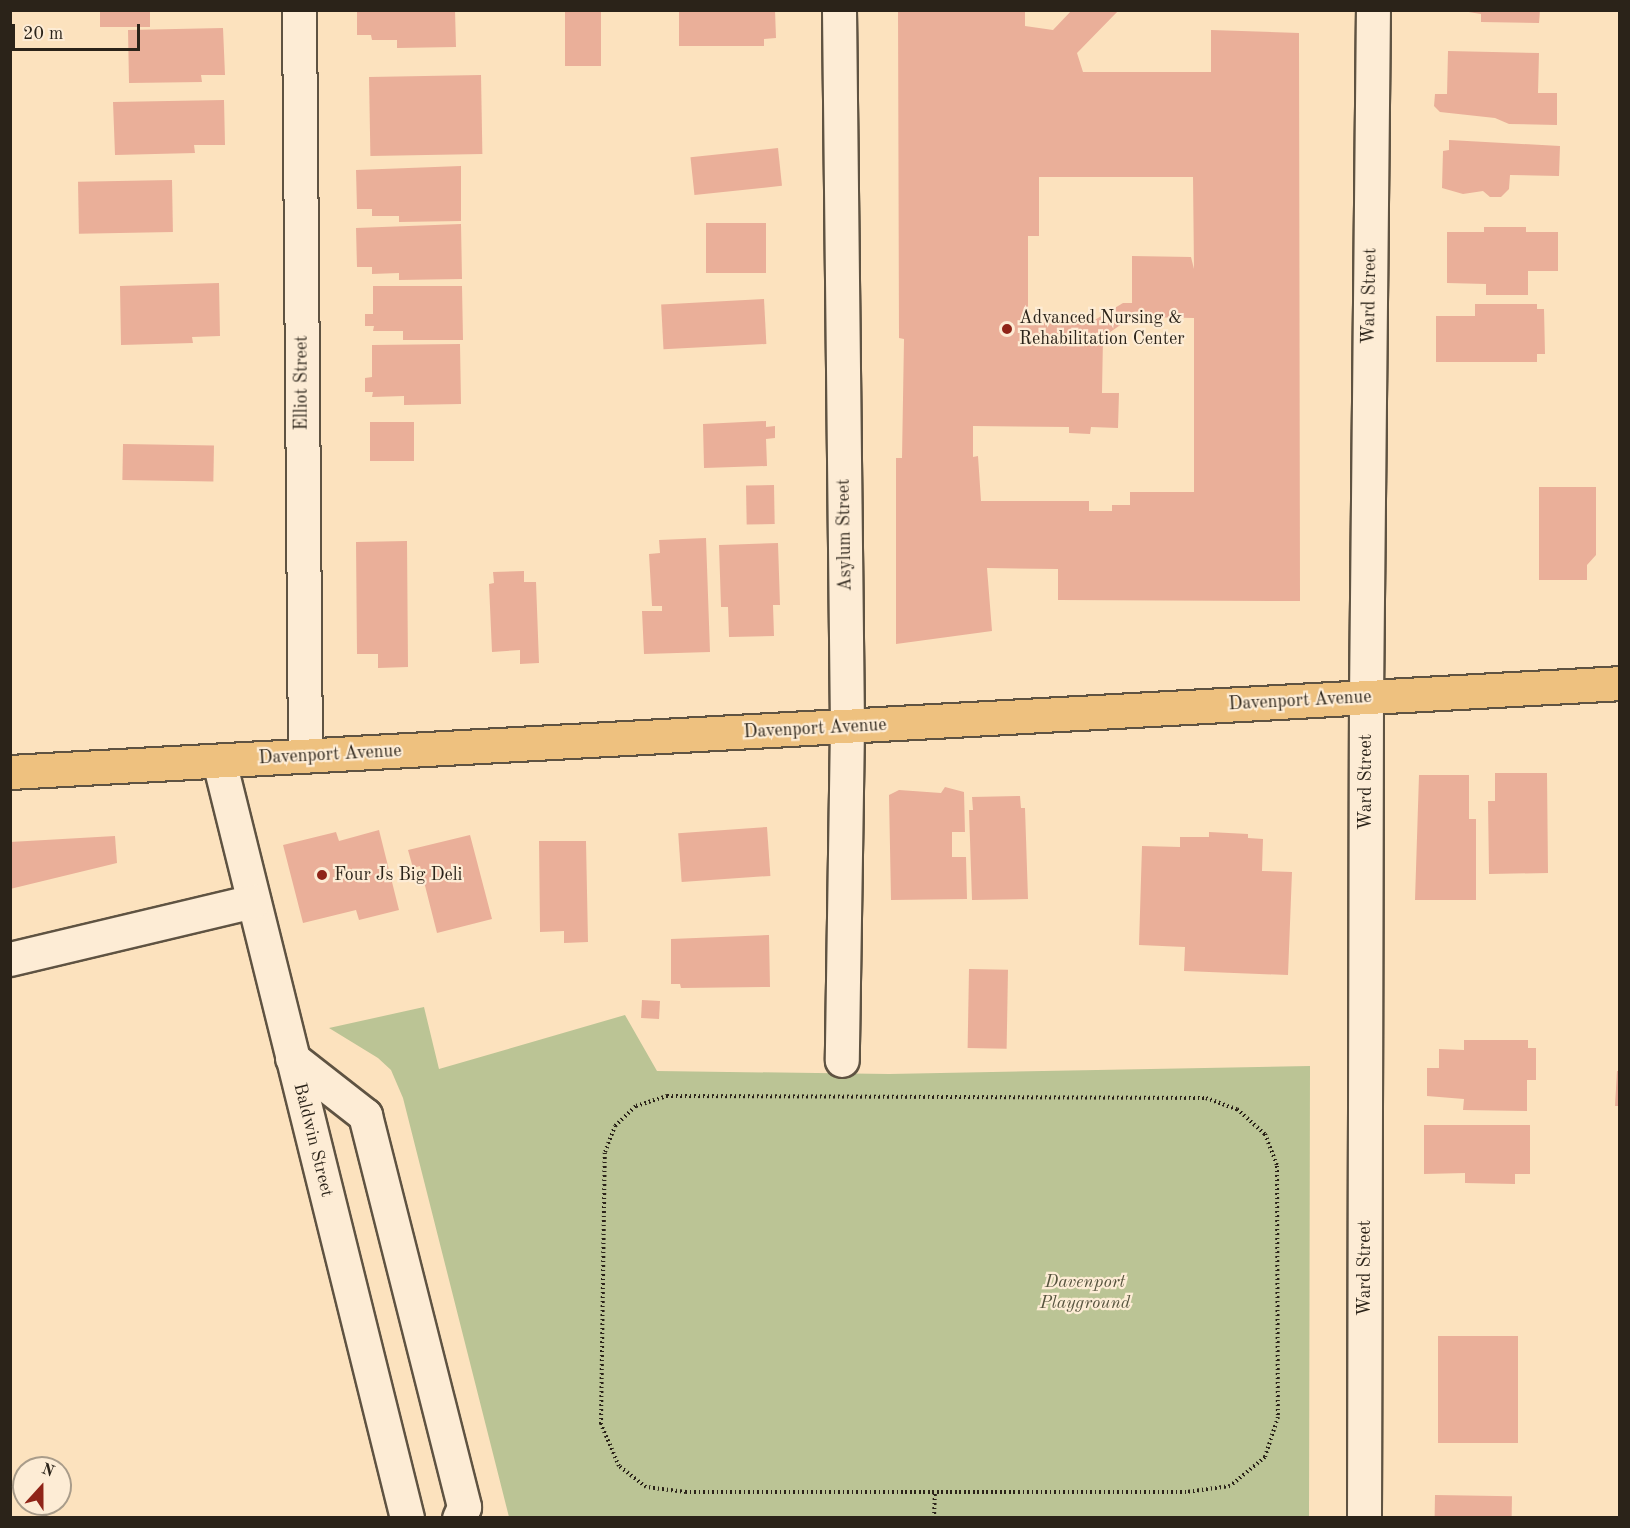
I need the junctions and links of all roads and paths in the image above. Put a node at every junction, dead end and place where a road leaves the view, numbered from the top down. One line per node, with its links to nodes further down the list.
1 (299, 10): 7 (street, Elliot Street)
2 (838, 10): 6 (street, Asylum Street)
3 (1373, 10): 5 (street, Ward Street)
4 (1620, 683): 5 (main road, Davenport Avenue)
5 (1366, 698): 6 (main road, Davenport Avenue); 18 (street, Ward Street)
6 (847, 727): 7 (main road, Davenport Avenue); 13 (street, Asylum Street)
7 (305, 756): 8 (main road, Davenport Avenue)
8 (219, 761): 9 (main road, Davenport Avenue); 10 (street, Baldwin Street)
9 (10, 772)
10 (254, 901): 11 (street); 12 (street, Baldwin Street)
11 (10, 959)
12 (292, 1058): 15 (street, Baldwin Street); 16 (street)
13 (842, 1060)
14 (935, 1492): 14 (path); 17 (path)
15 (407, 1518)
16 (459, 1518)
17 (934, 1518)
18 (1364, 1518)

